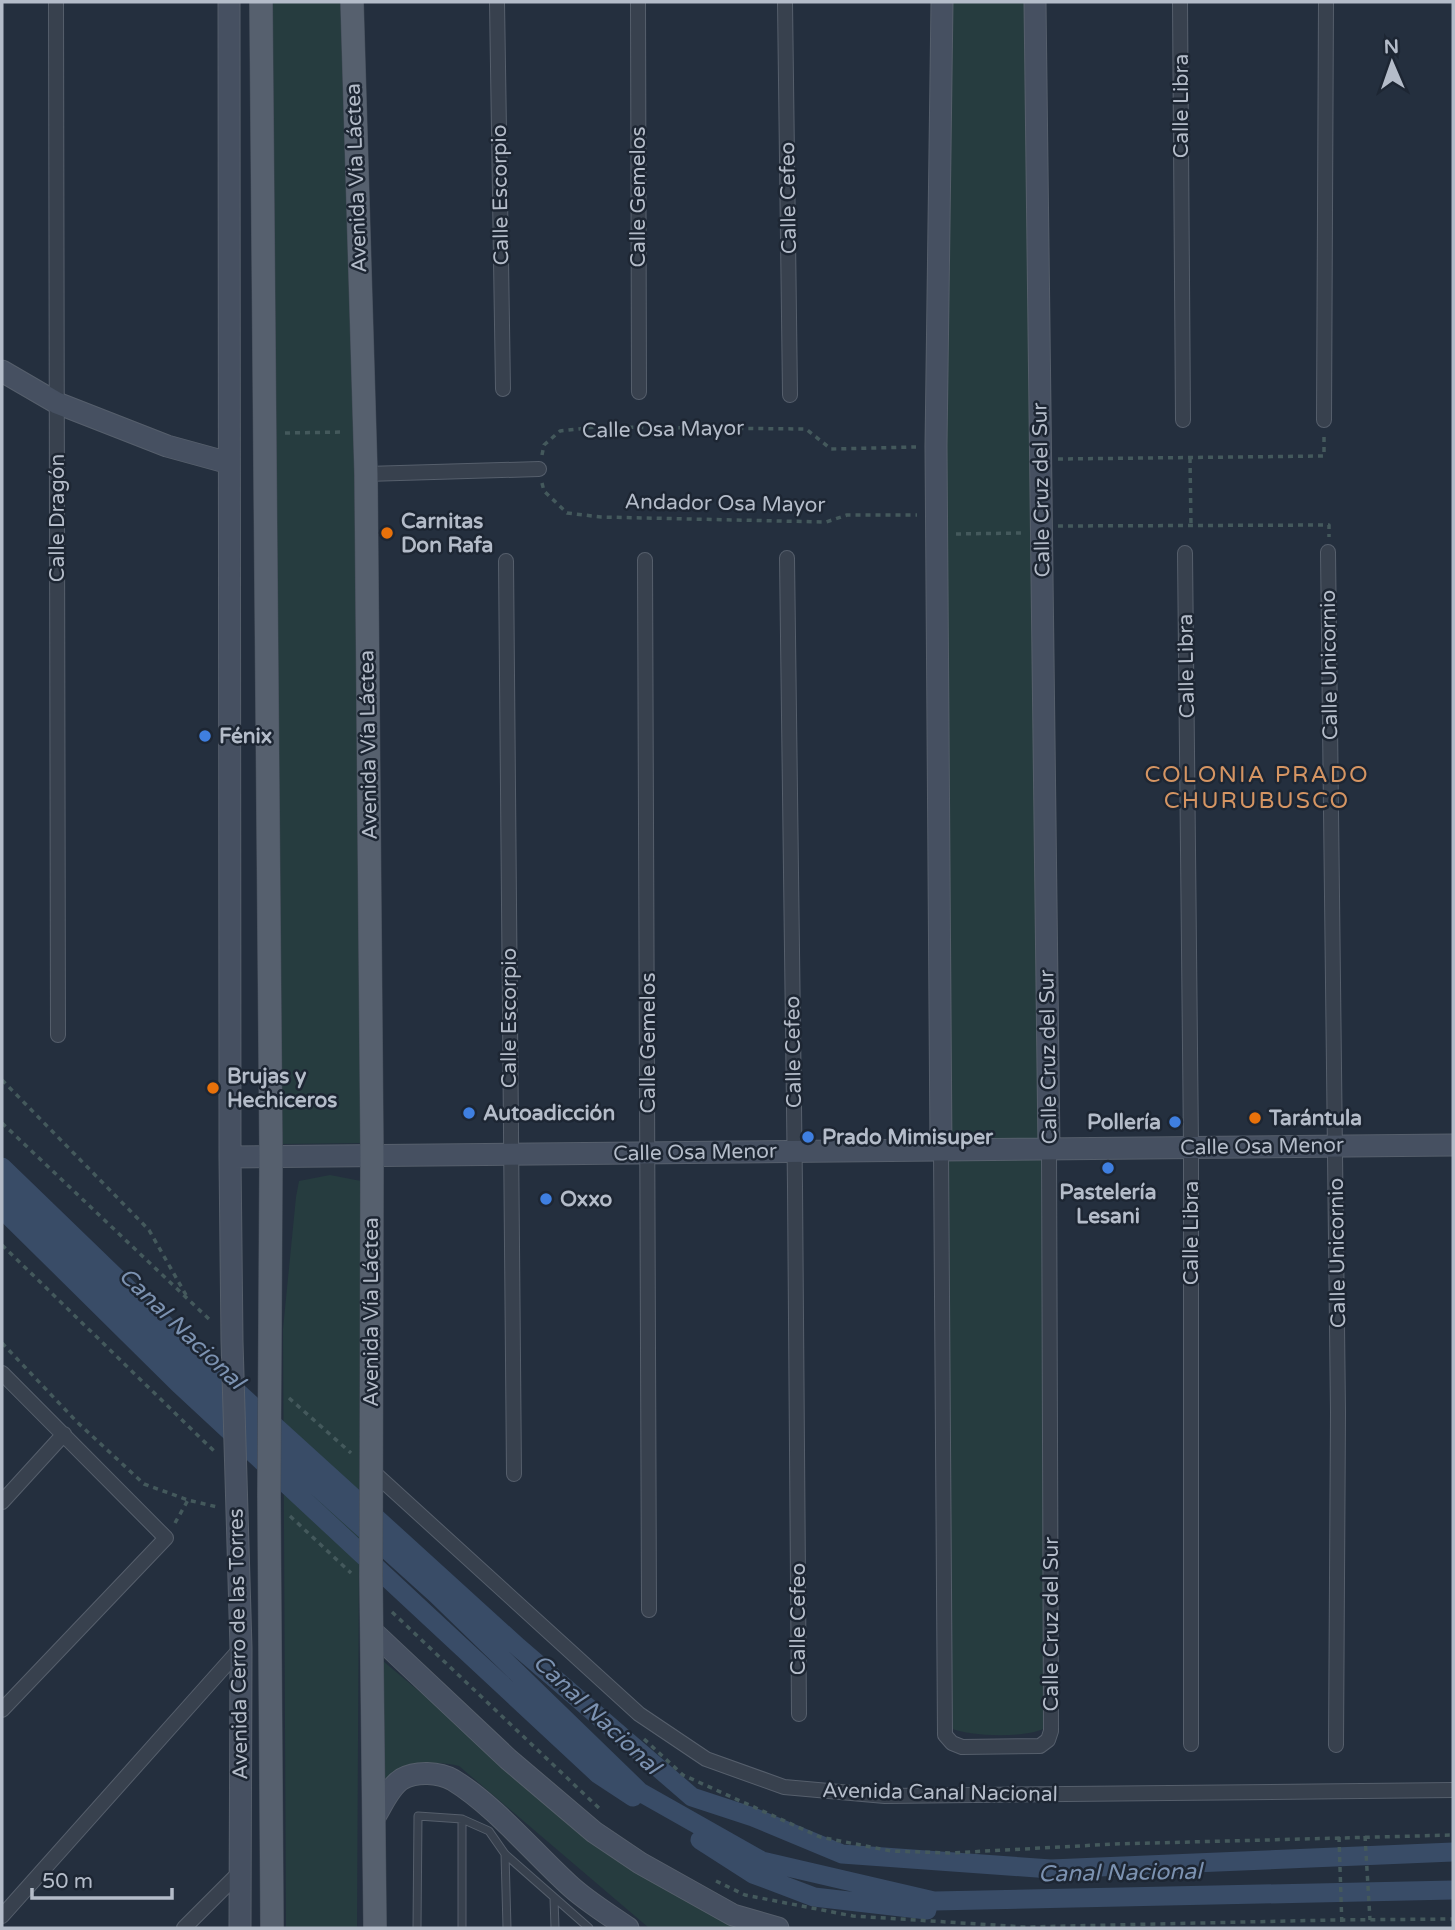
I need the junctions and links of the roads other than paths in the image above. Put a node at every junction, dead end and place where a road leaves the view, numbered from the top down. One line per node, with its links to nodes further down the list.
1 (56, 2): 16 (street, Calle Dragón)
2 (229, 2): 19 (street)
3 (261, 2): 38 (main road)
4 (352, 2): 21 (main road, Avenida Vía Láctea)
5 (498, 2): 13 (street, Calle Escorpio)
6 (638, 2): 14 (street, Calle Gemelos)
7 (785, 2): 15 (street, Calle Cefeo)
8 (942, 2): 32 (street, Calle Cruz del Sur)
9 (1035, 2): 31 (street, Calle Cruz del Sur)
10 (1180, 2): 17 (street, Calle Libra)
11 (1326, 2): 18 (street)
12 (2, 371): 16 (street)
13 (503, 389)
14 (639, 392)
15 (790, 395)
16 (57, 402): 19 (street); 27 (street, Calle Dragón)
17 (1183, 420)
18 (1324, 420)
19 (229, 463): 37 (street)
20 (539, 469): 21 (street)
21 (366, 474): 36 (main road, Avenida Vía Láctea)
22 (1328, 552): 29 (street, Calle Unicornio)
23 (1185, 553): 30 (street, Calle Libra)
24 (786, 558): 33 (street, Calle Cefeo)
25 (645, 560): 34 (street, Calle Gemelos)
26 (506, 562): 35 (street, Calle Escorpio)
27 (58, 1034)
28 (1453, 1145): 29 (street, Calle Osa Menor)
29 (1335, 1146): 30 (street, Calle Osa Menor); 50 (street, Calle Unicornio)
30 (1191, 1147): 31 (street, Calle Osa Menor); 49 (street, Calle Libra)
31 (1049, 1149): 32 (street, Calle Osa Menor); 32 (street, Calle Cruz del Sur)
32 (941, 1150): 33 (street, Calle Osa Menor)
33 (794, 1151): 34 (street, Calle Osa Menor); 48 (street, Calle Cefeo)
34 (649, 1153): 35 (street, Calle Osa Menor); 44 (street, Calle Gemelos)
35 (510, 1154): 36 (street, Calle Osa Menor); 41 (street, Calle Escorpio)
36 (372, 1156): 38 (street, Calle Osa Menor); 42 (main road, Avenida Vía Láctea)
37 (230, 1157): 38 (street, Calle Osa Menor); 46 (street, Avenida Cerro de las Torres)
38 (271, 1157): 60 (main road, Avenida Cerro de las Torres)
39 (2, 1373): 40 (street)
40 (64, 1434): 43 (street); 47 (street)
41 (514, 1474)
42 (371, 1479): 45 (main road); 51 (street, Avenida Canal Nacional)
43 (2, 1502)
44 (649, 1610)
45 (372, 1631): 52 (main road); 68 (street)
46 (241, 1648): 55 (street, Avenida Cerro de las Torres); 57 (street)
47 (2, 1710)
48 (799, 1714)
49 (1191, 1744)
50 (1336, 1745)
51 (1453, 1790)
52 (374, 1818): 61 (main road); 67 (street)
53 (462, 1819): 54 (lane); 62 (lane); 63 (lane)
54 (505, 1854): 56 (lane); 64 (lane)
55 (239, 1873): 58 (street); 59 (street, Avenida Cerro de las Torres)
56 (554, 1898): 65 (lane); 66 (lane)
57 (2, 1916)
58 (184, 1928)
59 (240, 1928)
60 (272, 1928)
61 (375, 1928)
62 (417, 1928)
63 (462, 1928)
64 (507, 1928)
65 (555, 1928)
66 (589, 1928)
67 (628, 1928)
68 (778, 1928)

